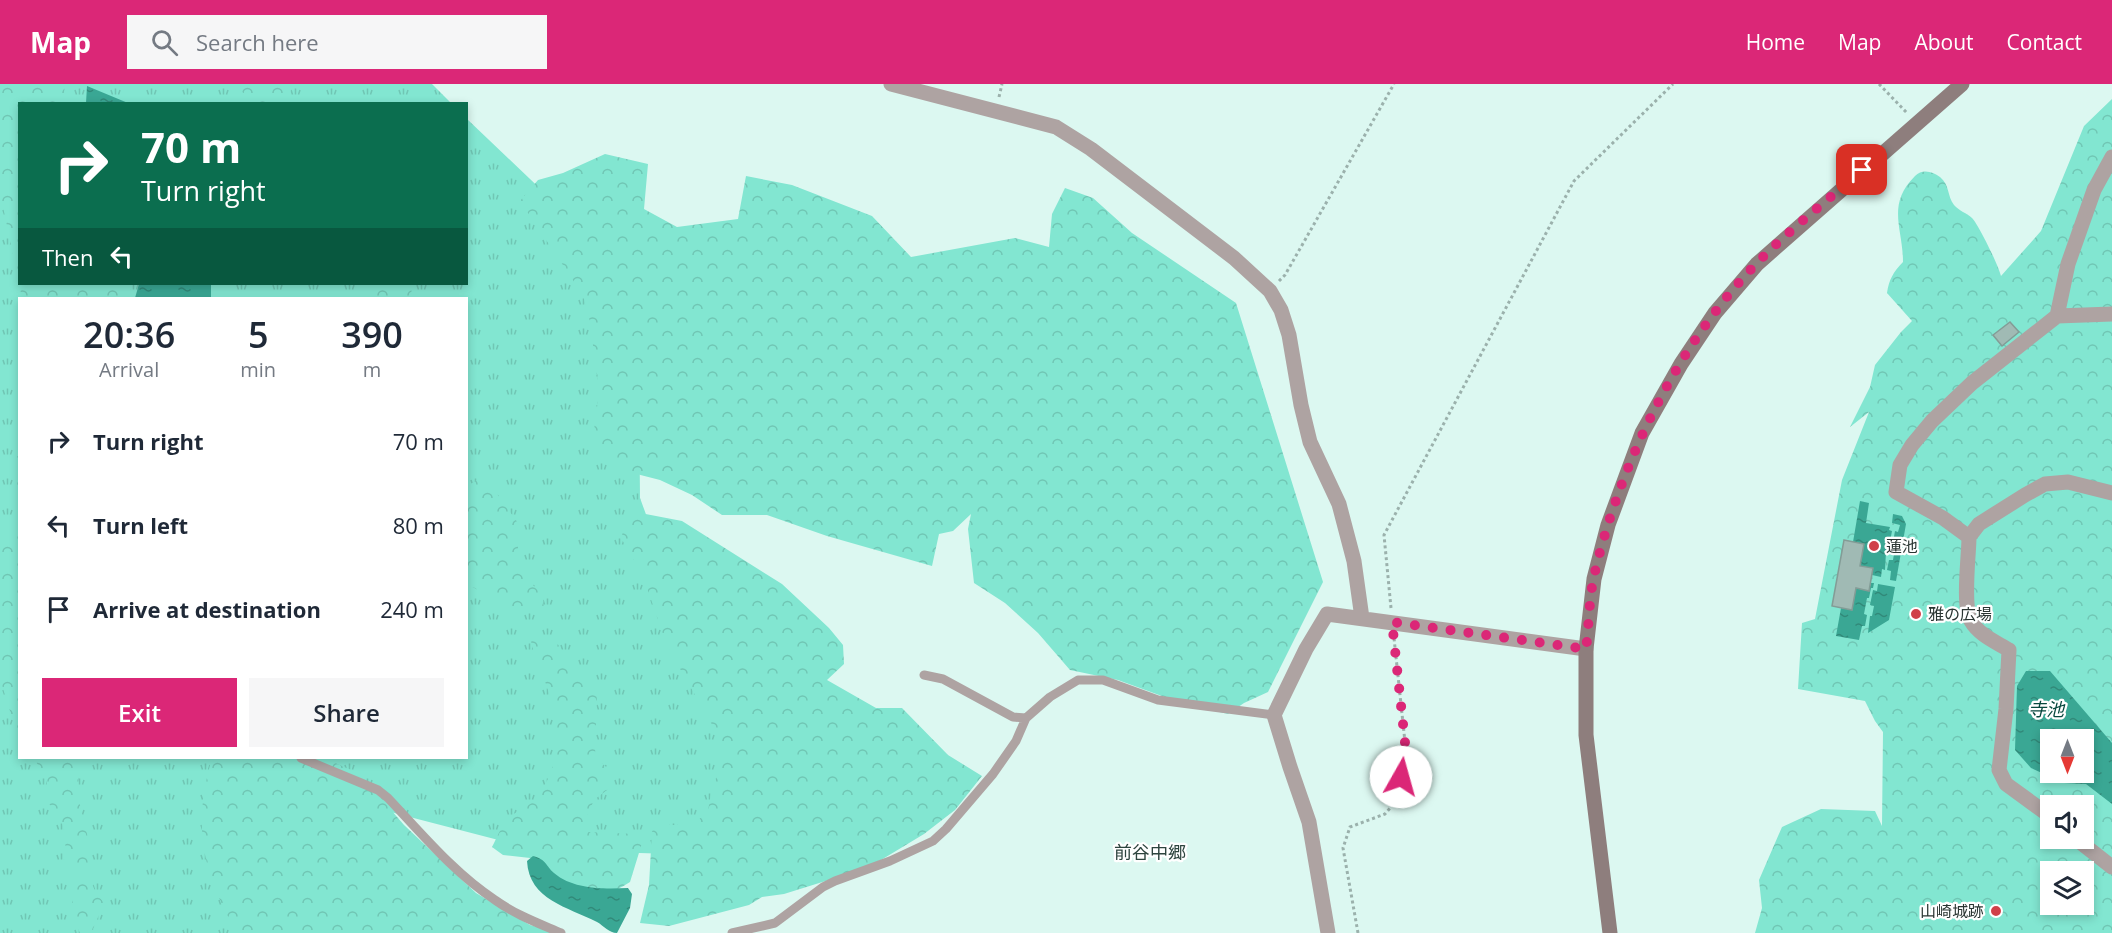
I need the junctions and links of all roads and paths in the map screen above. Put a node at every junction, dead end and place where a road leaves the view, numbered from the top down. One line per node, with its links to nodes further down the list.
1 (891, 84): 8 (street)
2 (1394, 84): 8 (path)
3 (1673, 84): 14 (path)
4 (1879, 84): 6 (path)
5 (1962, 84): 6 (main road)
6 (1917, 123): 15 (main road)
7 (2112, 157): 10 (street)
8 (1270, 291): 13 (street)
9 (2112, 314): 10 (street)
10 (2057, 316): 12 (street)
11 (2112, 493): 12 (street)
12 (1969, 537): 20 (street)
13 (1362, 618): 14 (street); 17 (street)
14 (1392, 622): 15 (street); 26 (path)
15 (1586, 649): 27 (main road)
16 (924, 675): 18 (lane)
17 (1274, 715): 18 (lane); 25 (street)
18 (1026, 718): 24 (lane)
19 (303, 759): 23 (lane)
20 (2040, 809)
21 (2089, 849): 22 (street)
22 (2112, 867)
23 (561, 933)
24 (732, 933)
25 (1328, 933)
26 (1358, 933)
27 (1610, 933)

